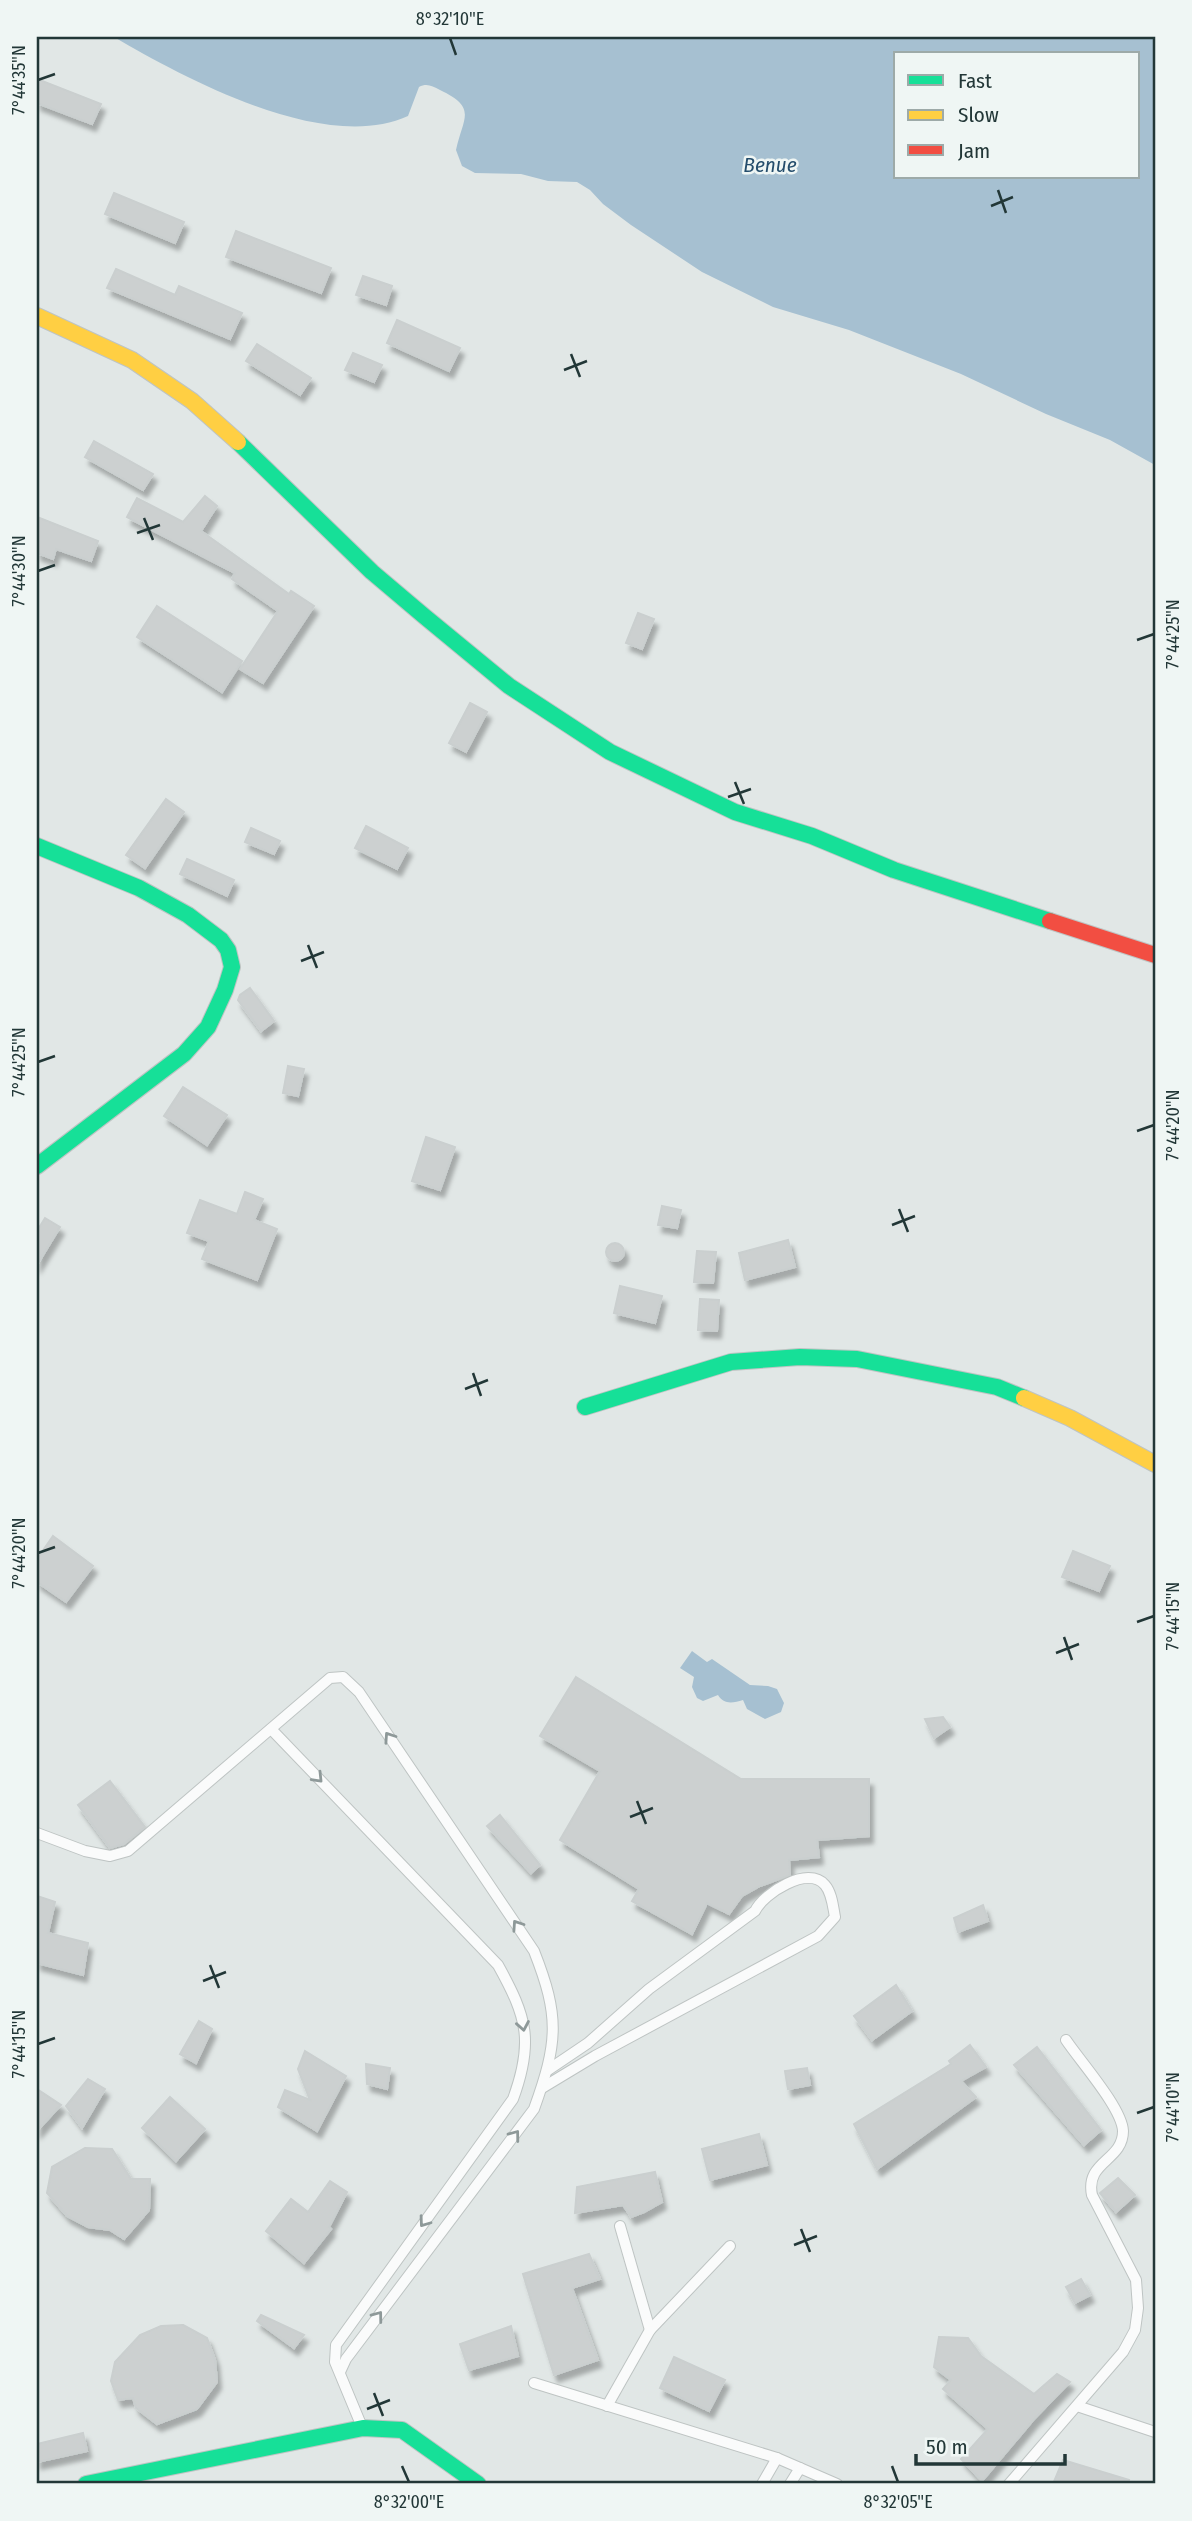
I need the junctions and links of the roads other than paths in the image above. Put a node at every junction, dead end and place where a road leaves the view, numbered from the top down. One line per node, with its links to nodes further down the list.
1 (37, 316): 3 (street)
2 (37, 846): 4 (street)
3 (1155, 955)
4 (37, 1166)
5 (585, 1407): 6 (street)
6 (1155, 1464)
7 (271, 1729): 8 (lane); 10 (lane, one-way to 7); 15 (lane, one-way to 15)
8 (37, 1833)
9 (1066, 2040): 20 (lane)
10 (548, 2070): 11 (lane); 11 (lane)
11 (542, 2088): 16 (lane, one-way to 11)
12 (620, 2226): 14 (lane)
13 (730, 2246): 14 (lane)
14 (650, 2330): 19 (lane)
15 (334, 2352): 16 (lane); 17 (lane)
16 (346, 2359): 17 (lane)
17 (340, 2372): 21 (lane)
18 (534, 2384): 19 (lane)
19 (607, 2406): 23 (lane)
20 (1077, 2406): 22 (lane); 30 (lane)
21 (363, 2428): 25 (street); 26 (street)
22 (1155, 2432)
23 (777, 2458): 24 (lane); 27 (lane)
24 (800, 2468): 28 (lane); 29 (lane)
25 (86, 2484)
26 (478, 2484)
27 (762, 2484)
28 (790, 2484)
29 (837, 2484)
30 (1009, 2484)

